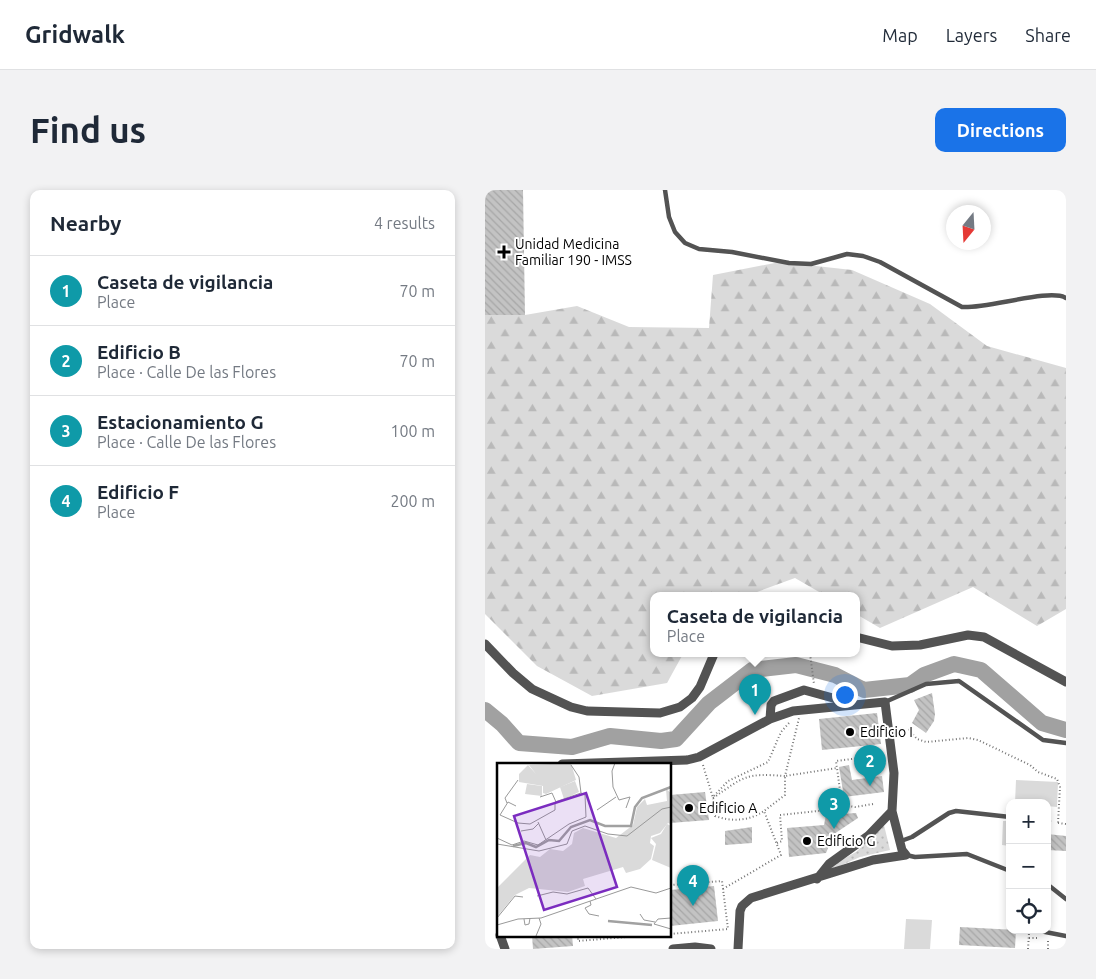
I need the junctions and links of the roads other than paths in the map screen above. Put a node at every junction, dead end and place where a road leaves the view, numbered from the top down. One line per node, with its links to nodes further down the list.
1 (665, 190): 2 (lane)
2 (1066, 298)
3 (860, 638): 6 (street)
4 (485, 644): 5 (street)
5 (713, 657)
6 (1066, 682)
7 (885, 702): 8 (street); 10 (lane); 12 (street)
8 (858, 706): 9 (street); 9 (street)
9 (770, 719): 11 (street)
10 (1066, 743)
11 (602, 763)
12 (892, 811): 14 (street); 17 (street)
13 (1006, 817): 14 (lane)
14 (901, 841): 15 (street)
15 (906, 855): 16 (lane); 17 (street)
16 (1006, 869)
17 (817, 879): 26 (street)
18 (1051, 887): 19 (lane)
19 (1066, 898)
20 (1051, 933): 22 (lane)
21 (501, 936): 23 (street)
22 (1066, 936)
23 (505, 949)
24 (673, 949): 25 (street)
25 (711, 949)
26 (738, 949)

